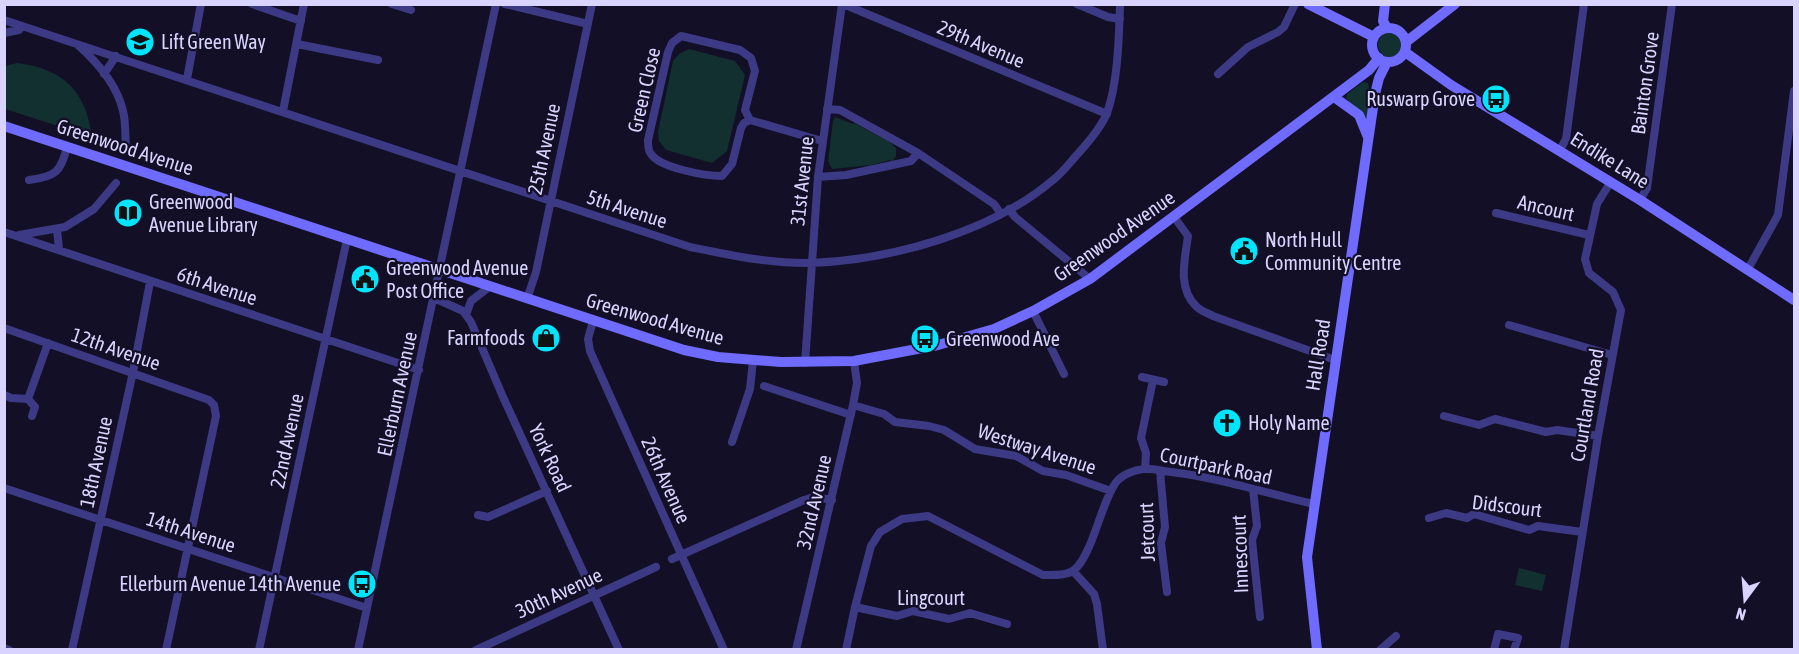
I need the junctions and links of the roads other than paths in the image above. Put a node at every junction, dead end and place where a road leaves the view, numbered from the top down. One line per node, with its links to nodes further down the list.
1 (201, 4): 34 (street)
2 (252, 4): 20 (street)
3 (304, 4): 20 (street)
4 (496, 4): 48 (street, Ellerburn Avenue)
5 (506, 4): 21 (street)
6 (592, 4): 21 (street, 25th Avenue)
7 (842, 4): 37 (street, 31st Avenue); 39 (street, 29th Avenue)
8 (1077, 4): 18 (street)
9 (1120, 4): 18 (street, 5th Avenue)
10 (1295, 4): 33 (street)
11 (1308, 4): 25 (street)
12 (1385, 4): 23 (street)
13 (1455, 4): 28 (street)
14 (1584, 4): 46 (street)
15 (1672, 4): 53 (street, Bainton Grove)
16 (393, 5): 17 (street)
17 (411, 10)
18 (1119, 19): 39 (street, 5th Avenue)
19 (4, 20): 22 (street, 5th Avenue)
20 (301, 21): 27 (street)
21 (588, 24): 54 (street, 25th Avenue)
22 (22, 26): 24 (street); 26 (street, 5th Avenue)
23 (1387, 28): 25 (street); 28 (street)
24 (4, 33)
25 (1374, 37): 31 (street)
26 (74, 42): 29 (street, 5th Avenue); 32 (street, Greenwood Avenue)
27 (297, 44): 30 (street); 38 (street)
28 (1406, 47): 31 (street); 46 (street, Endike Lane)
29 (116, 56): 32 (street); 34 (street, 5th Avenue)
30 (378, 60)
31 (1383, 60): 36 (street, Greenwood Avenue); 42 (street, Hall Road)
32 (104, 74): 45 (street, Greenwood Avenue)
33 (1218, 74)
34 (187, 79): 38 (street, 5th Avenue)
35 (1794, 91): 66 (street)
36 (1334, 97): 42 (street); 58 (street, Greenwood Avenue)
37 (827, 109): 43 (street, 31st Avenue); 47 (street)
38 (284, 111): 48 (street, 5th Avenue)
39 (1107, 114): 55 (street, 5th Avenue)
40 (750, 120): 40 (street, Green Close); 43 (street)
41 (4, 126): 44 (street, Greenwood Avenue)
42 (1368, 137): 83 (street, Hall Road)
43 (822, 141): 49 (street, 31st Avenue)
44 (67, 147): 50 (street); 63 (street, Greenwood Avenue)
45 (126, 148)
46 (1560, 150): 52 (street, Endike Lane)
47 (918, 153): 49 (street); 57 (street)
48 (461, 170): 54 (street, 5th Avenue); 67 (street, Ellerburn Avenue)
49 (818, 177): 65 (street, 31st Avenue)
50 (29, 180)
51 (116, 183): 59 (street, Greenwood Avenue)
52 (1610, 183): 53 (street, Endike Lane); 61 (street, Courtland Road)
53 (1640, 200): 66 (street, Endike Lane)
54 (549, 201): 65 (street, 5th Avenue); 72 (street, 25th Avenue)
55 (1009, 209): 57 (street, 5th Avenue); 68 (street)
56 (1496, 213): 61 (street, Ancourt)
57 (1001, 214): 65 (street, 5th Avenue)
58 (1173, 218): 68 (street, Greenwood Avenue); 83 (street)
59 (57, 229): 62 (street, Greenwood Avenue); 64 (street)
60 (4, 232): 62 (street, 6th Avenue)
61 (1589, 235): 81 (street, Courtland Road)
62 (17, 236): 64 (street, 6th Avenue)
63 (346, 239): 67 (street, Greenwood Avenue); 79 (street, 22nd Avenue)
64 (59, 249): 69 (street, 6th Avenue)
65 (811, 263): 85 (street, 31st Avenue)
66 (1748, 269): 73 (street, Endike Lane)
67 (440, 271): 70 (street, Greenwood Avenue); 71 (street, Ellerburn Avenue)
68 (1090, 279): 74 (street, Greenwood Avenue)
69 (150, 282): 79 (street, 6th Avenue); 87 (street, 18th Avenue)
70 (489, 287): 72 (street, Greenwood Avenue); 75 (street)
71 (434, 298): 75 (street); 86 (street, Ellerburn Avenue)
72 (526, 299): 76 (street, Greenwood Avenue)
73 (1794, 300)
74 (1033, 311): 84 (street, Greenwood Avenue); 88 (street)
75 (466, 315): 105 (street, York Road)
76 (593, 321): 82 (street, Greenwood Avenue); 114 (street, 26th Avenue)
77 (1509, 326): 81 (street)
78 (4, 328): 80 (street, 12th Avenue)
79 (326, 338): 86 (street, 6th Avenue); 118 (street, 22nd Avenue)
80 (48, 343): 87 (street, 12th Avenue); 94 (street)
81 (1612, 355): 99 (street, Courtland Road)
82 (753, 360): 85 (street, Greenwood Avenue); 100 (street)
83 (1335, 360): 108 (street, Hall Road)
84 (854, 361): 85 (street, Greenwood Avenue); 95 (street, 32nd Avenue)
85 (806, 363)
86 (419, 370): 122 (street, Ellerburn Avenue)
87 (133, 372): 110 (street, 18th Avenue); 113 (street, 12th Avenue)
88 (1064, 374)
89 (1142, 377): 90 (street)
90 (1153, 380): 91 (street); 101 (street)
91 (1164, 382)
92 (771, 385): 96 (street)
93 (4, 395): 94 (street)
94 (28, 399): 97 (street)
95 (853, 405): 96 (street, 32nd Avenue); 106 (street, Westway Avenue)
96 (851, 415): 107 (street, 32nd Avenue)
97 (32, 416)
98 (1444, 416): 99 (street)
99 (1598, 436): 112 (street, Courtland Road)
100 (732, 442)
101 (1144, 469): 102 (street, Courtpark Road); 106 (street, Courtpark Road)
102 (1160, 471): 104 (street, Courtpark Road); 119 (street, Jetcourt)
103 (4, 488): 110 (street, 14th Avenue)
104 (1253, 489): 108 (street, Courtpark Road); 123 (street, Innescourt)
105 (547, 491): 109 (street); 120 (street, York Road)
106 (1111, 491): 117 (street, Courtpark Road)
107 (832, 500): 114 (street); 133 (street, 32nd Avenue)
108 (1314, 504): 136 (street, Hall Road)
109 (478, 515)
110 (101, 519): 113 (street, 14th Avenue); 126 (street, 18th Avenue)
111 (1430, 519): 112 (street, Didscourt)
112 (1582, 532): 140 (street, Courtland Road)
113 (188, 548): 118 (street, 14th Avenue); 127 (street)
114 (681, 554): 115 (street); 132 (street, 26th Avenue)
115 (672, 559)
116 (656, 567): 120 (street, 30th Avenue)
117 (1073, 571): 121 (street); 135 (street)
118 (274, 576): 122 (street, 14th Avenue); 128 (street, 22nd Avenue)
119 (1167, 592)
120 (595, 594): 130 (street, 30th Avenue); 131 (street, York Road)
121 (855, 607): 124 (street, Lingcourt); 134 (street)
122 (367, 608): 129 (street, Ellerburn Avenue)
123 (1260, 617)
124 (1007, 624)
125 (1396, 636): 137 (street)
126 (72, 650)
127 (166, 650)
128 (259, 650)
129 (358, 650)
130 (476, 650)
131 (619, 650)
132 (724, 650)
133 (796, 650)
134 (846, 650)
135 (1103, 650)
136 (1317, 650)
137 (1380, 650)
138 (1494, 650): 139 (street)
139 (1514, 650)
140 (1564, 650)

